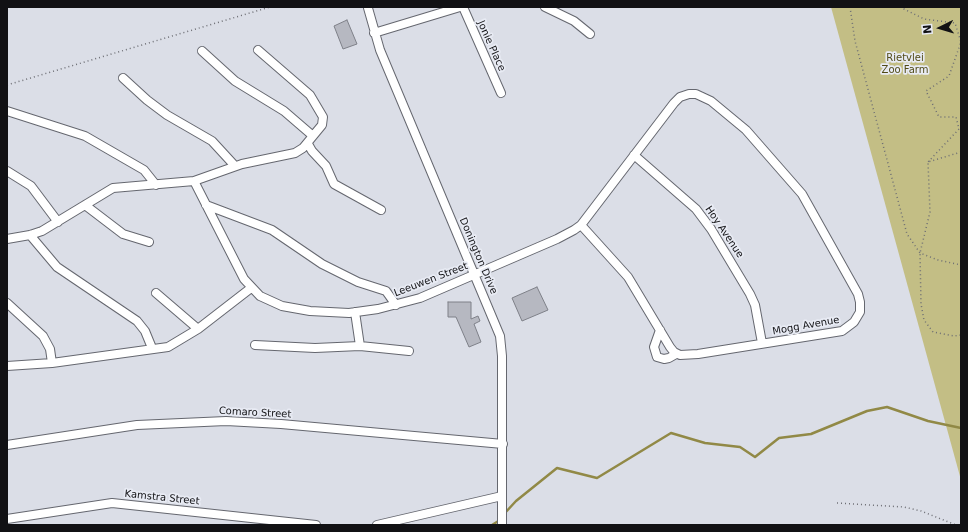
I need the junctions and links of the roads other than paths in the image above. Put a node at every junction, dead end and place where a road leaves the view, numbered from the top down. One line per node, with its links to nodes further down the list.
1 (460, 7): 5 (street)
2 (463, 7): 10 (street, Jonie Place)
3 (545, 7): 6 (street)
4 (368, 8): 5 (street, Donington Drive)
5 (374, 33): 28 (street, Donington Drive)
6 (590, 34)
7 (258, 50): 13 (street)
8 (202, 51): 13 (street)
9 (123, 78): 16 (street)
10 (501, 93)
11 (674, 103): 15 (street, Leeuwen Street); 36 (street, Mogg Avenue)
12 (7, 111): 19 (street)
13 (313, 136): 14 (street)
14 (308, 144): 16 (street); 22 (street)
15 (634, 155): 24 (street, Leeuwen Street); 36 (street, Hoy Avenue)
16 (235, 166): 18 (street)
17 (7, 171): 23 (street)
18 (194, 181): 19 (street); 21 (street, Leeuwen Street)
19 (156, 185): 20 (street)
20 (85, 205): 23 (street); 27 (street)
21 (206, 205): 29 (street, Leeuwen Street); 32 (street)
22 (381, 210)
23 (58, 222): 25 (street)
24 (581, 226): 28 (street, Leeuwen Street); 35 (street)
25 (30, 235): 26 (street); 39 (street)
26 (7, 239)
27 (148, 242)
28 (475, 274): 32 (street, Leeuwen Street); 44 (street, Donington Drive)
29 (251, 288): 33 (street, Leeuwen Street); 34 (street)
30 (156, 293): 34 (street)
31 (7, 303): 42 (street)
32 (396, 305): 33 (street, Leeuwen Street)
33 (355, 312): 38 (street)
34 (198, 330): 39 (street)
35 (660, 330): 41 (street); 41 (street, Mogg Avenue)
36 (762, 343): 41 (street, Mogg Avenue)
37 (255, 345): 38 (street)
38 (360, 346): 40 (street)
39 (152, 348): 42 (street)
40 (409, 351)
41 (676, 354)
42 (52, 363): 43 (street)
43 (7, 366)
44 (503, 444): 45 (street, Comaro Street); 46 (street, Donington Drive)
45 (7, 446)
46 (502, 500): 49 (street); 50 (street, Donington Drive)
47 (7, 519): 48 (street, Kamstra Street)
48 (316, 525)
49 (377, 525)
50 (502, 525)

